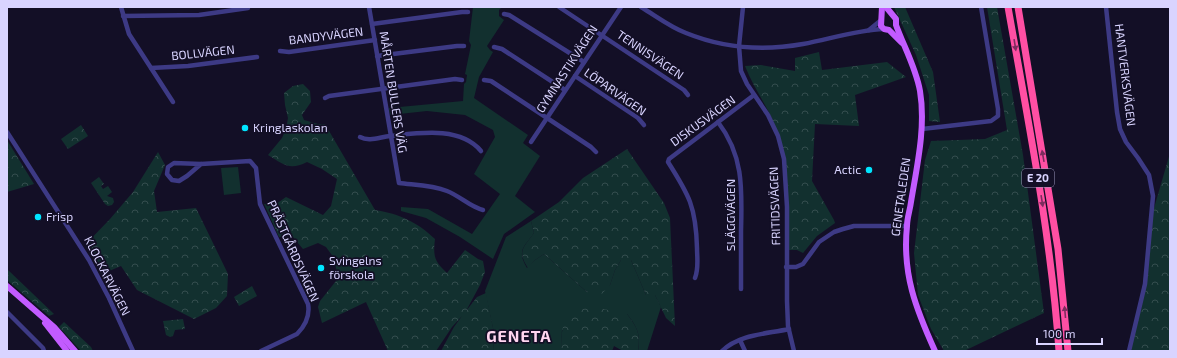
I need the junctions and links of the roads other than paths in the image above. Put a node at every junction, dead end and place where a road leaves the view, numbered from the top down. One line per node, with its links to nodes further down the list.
1 (121, 7): 17 (street)
2 (369, 7): 19 (street, MÅRTEN BULLERS VÄG)
3 (558, 7): 23 (street, TENNISVÄGEN)
4 (621, 7): 23 (street, GYMNASTIKVÄGEN)
5 (642, 7): 27 (street)
6 (743, 7): 27 (street, FRITIDSVÄGEN)
7 (882, 7): 18 (main road, GENETALEDEN)
8 (886, 7): 16 (main road, GENETALEDEN)
9 (981, 7): 46 (street)
10 (1008, 7): 73 (highway, E 20, one-way to 73)
11 (1018, 7): 74 (highway, E 20, one-way to 11)
12 (1106, 7): 75 (street, HANTVERKSVÄGEN)
13 (248, 8): 17 (street)
14 (468, 12): 19 (street)
15 (504, 14): 32 (street)
16 (893, 15): 18 (main road); 20 (main road, GENETALEDEN)
17 (123, 16): 33 (street)
18 (881, 19): 21 (street); 22 (main road, GENETALEDEN)
19 (372, 24): 24 (street, MÅRTEN BULLERS VÄG)
20 (896, 25): 22 (main road); 25 (main road, GENETALEDEN)
21 (869, 30): 22 (street); 27 (street)
22 (886, 30): 25 (main road, GENETALEDEN)
23 (601, 34): 32 (street, GYMNASTIKVÄGEN); 39 (street, TENNISVÄGEN)
24 (375, 40): 29 (street, BANDYVÄGEN); 30 (street, MÅRTEN BULLERS VÄG)
25 (904, 44): 46 (main road, GENETALEDEN)
26 (464, 46): 30 (street)
27 (739, 46): 40 (street, FRITIDSVÄGEN)
28 (494, 47): 38 (street)
29 (280, 52)
30 (377, 56): 37 (street, MÅRTEN BULLERS VÄG)
31 (257, 57): 33 (street, BOLLVÄGEN)
32 (584, 62): 34 (street, GYMNASTIKVÄGEN)
33 (151, 68): 42 (street)
34 (575, 76): 38 (street, GYMNASTIKVÄGEN); 45 (street, LÖPARVÄGEN)
35 (462, 80): 37 (street)
36 (484, 80): 43 (street)
37 (382, 88): 41 (street); 48 (street, MÅRTEN BULLERS VÄG)
38 (565, 90): 43 (street, GYMNASTIKVÄGEN)
39 (688, 95)
40 (754, 95): 44 (street, DISKUSVÄGEN); 56 (street, FRITIDSVÄGEN)
41 (325, 98)
42 (173, 102)
43 (547, 118): 50 (street, GYMNASTIKVÄGEN); 52 (street)
44 (718, 122): 57 (street, DISKUSVÄGEN); 59 (street, SLÄGGVÄGEN)
45 (644, 125)
46 (922, 129): 55 (main road, GENETALEDEN)
47 (7, 132): 67 (street, KLOCKARVÄGEN)
48 (390, 136): 49 (street); 51 (street); 54 (street, MÅRTEN BULLERS VÄG)
49 (360, 137)
50 (531, 142)
51 (481, 151)
52 (596, 152)
53 (201, 164): 53 (street, PRÄSTGÅRDSVÄGEN); 68 (street, PRÄSTGÅRDSVÄGEN)
54 (483, 210)
55 (906, 226): 56 (street); 72 (main road, GENETALEDEN)
56 (786, 267): 62 (street, FRITIDSVÄGEN)
57 (695, 278)
58 (7, 286): 61 (main road)
59 (741, 289)
60 (7, 312): 64 (street)
61 (38, 313): 65 (main road); 66 (main road)
62 (789, 329): 63 (street); 71 (street, FRITIDSVÄGEN)
63 (740, 340): 69 (street); 70 (street)
64 (43, 350)
65 (67, 351)
66 (75, 351)
67 (133, 351)
68 (261, 351)
69 (722, 351)
70 (745, 351)
71 (794, 351)
72 (935, 351)
73 (1059, 351)
74 (1068, 351)
75 (1129, 351)

